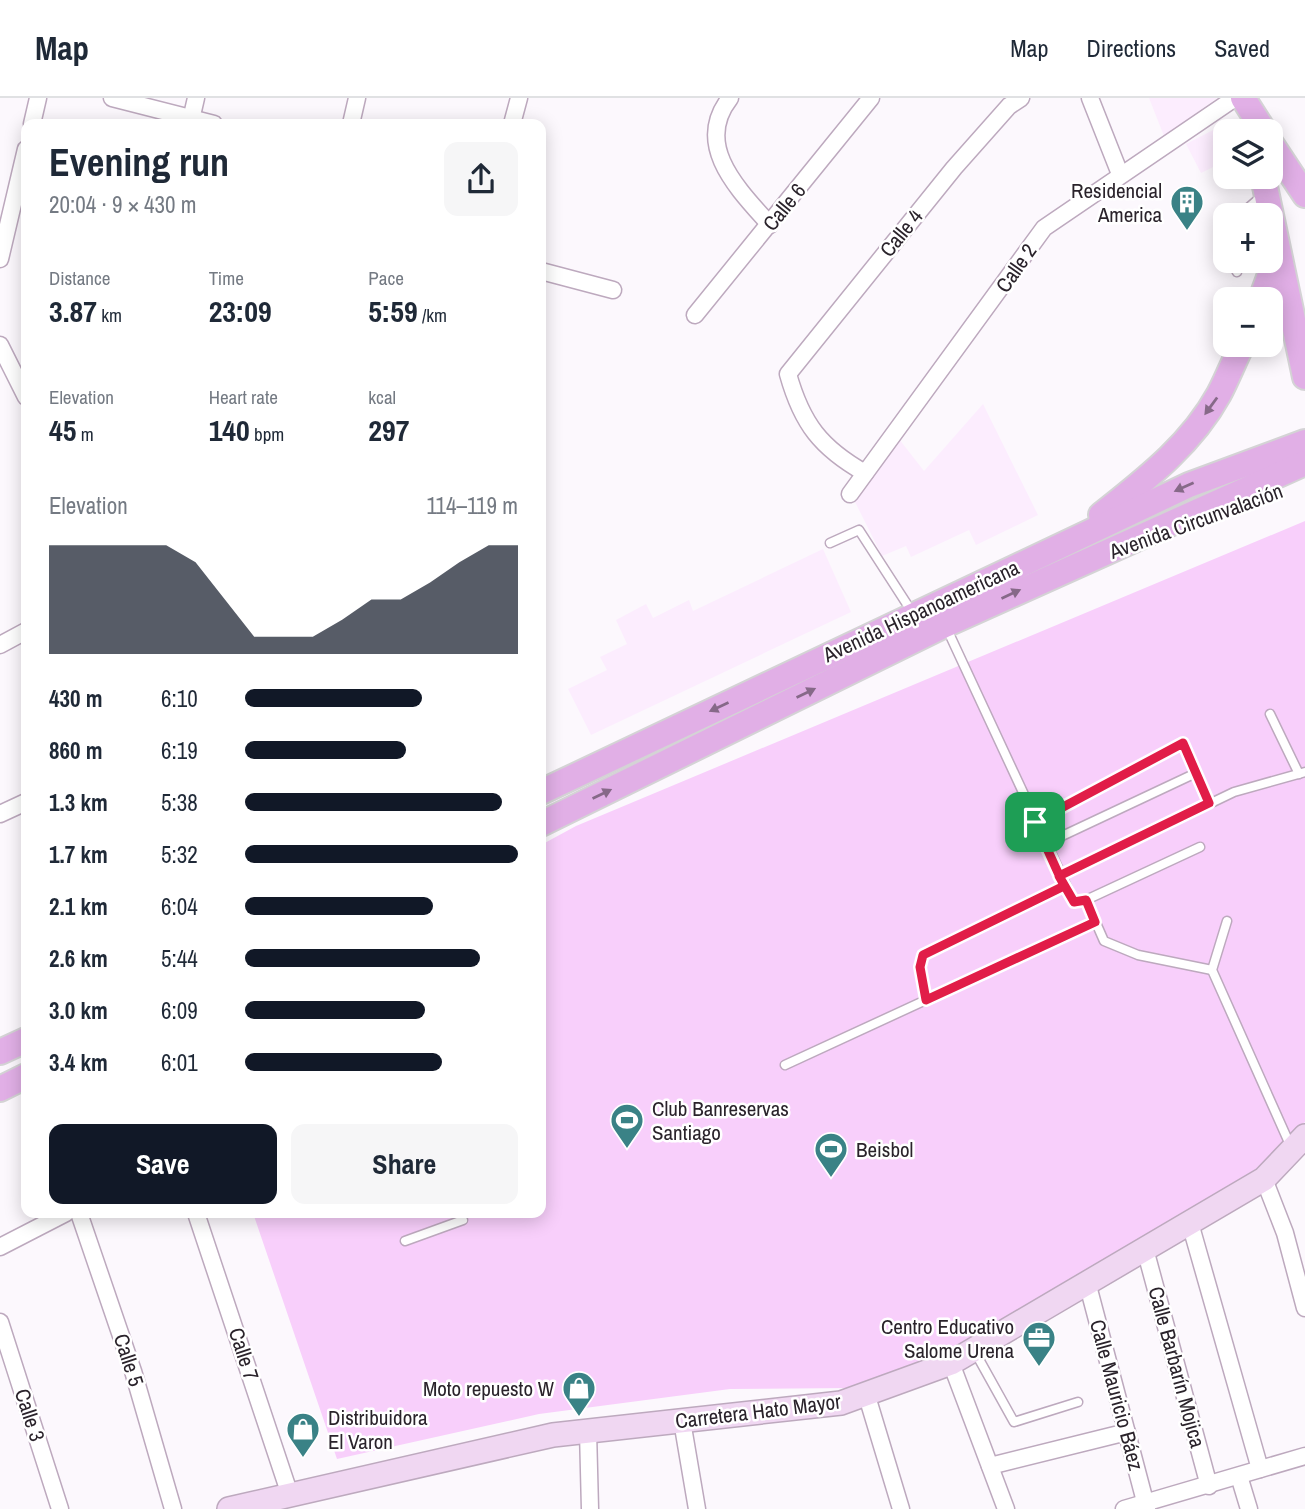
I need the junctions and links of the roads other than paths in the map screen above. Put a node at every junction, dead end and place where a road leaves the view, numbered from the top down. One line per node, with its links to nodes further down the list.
1 (38, 98): 12 (street)
2 (112, 98): 13 (street)
3 (196, 98): 14 (street)
4 (357, 98): 15 (street)
5 (519, 98): 16 (street)
6 (730, 98): 25 (street)
7 (871, 98): 25 (street, Calle 6)
8 (1021, 98): 38 (street, Calle 4)
9 (1090, 98): 21 (street)
10 (1235, 98): 21 (street, Calle 2)
11 (1243, 98): 17 (main road); 18 (main road)
12 (33, 119)
13 (180, 119)
14 (191, 119)
15 (352, 119)
16 (513, 119)
17 (1248, 119)
18 (1256, 119)
19 (1283, 162): 23 (main road)
20 (21, 170): 26 (street)
21 (1120, 174): 38 (street, Calle 2)
22 (1261, 189): 24 (lane)
23 (1305, 195)
24 (1250, 203)
25 (770, 225): 31 (street, Calle 6)
26 (0, 259)
27 (546, 272): 29 (street)
28 (1282, 273): 30 (main road)
29 (613, 290)
30 (1287, 297): 34 (main road)
31 (695, 315)
32 (0, 345): 35 (street)
33 (1236, 357): 41 (main road, one-way to 41)
34 (1305, 377)
35 (21, 387)
36 (1305, 442): 41 (main road, Avenida Hispanoamericana, one-way to 41)
37 (1305, 463): 43 (main road)
38 (865, 473): 40 (street, Calle 2)
39 (1305, 482): 43 (main road, Avenida Circunvalación)
40 (850, 494)
41 (1068, 541): 44 (main road, Avenida Hispanoamericana)
42 (830, 543): 44 (lane)
43 (1088, 560): 44 (main road, Avenida Hispanoamericana, one-way to 43)
44 (931, 614): 50 (main road, Avenida Hispanoamericana, one-way to 50); 54 (main road, Avenida Hispanoamericana, one-way to 44); 55 (lane)
45 (21, 634): 46 (street)
46 (0, 645)
47 (1270, 714): 49 (lane)
48 (1196, 773): 51 (lane); 55 (lane); 56 (lane)
49 (1302, 773): 51 (lane)
50 (546, 790)
51 (1209, 803): 58 (lane)
52 (21, 804): 53 (street)
53 (0, 814)
54 (546, 821)
55 (1035, 822): 56 (lane)
56 (1045, 844): 58 (lane)
57 (1200, 846): 60 (lane)
58 (1059, 876): 59 (lane)
59 (1064, 886): 60 (lane); 64 (lane)
60 (1086, 900): 62 (lane)
61 (1227, 920): 63 (lane)
62 (1095, 922): 63 (lane); 64 (lane)
63 (1212, 970): 70 (lane)
64 (926, 1000): 67 (lane)
65 (21, 1042): 66 (main road)
66 (0, 1052)
67 (785, 1065)
68 (21, 1078): 69 (main road)
69 (0, 1089)
70 (1299, 1142): 71 (street, Carretera Hato Mayor)
71 (1264, 1180): 76 (street, Carretera Hato Mayor); 81 (street)
72 (56, 1218): 78 (street)
73 (81, 1218): 98 (street, Calle 5)
74 (198, 1218): 95 (street, Calle 7)
75 (463, 1220): 77 (lane)
76 (1190, 1223): 79 (street, Carretera Hato Mayor); 92 (street)
77 (405, 1241)
78 (0, 1247)
79 (1145, 1249): 80 (street, Carretera Hato Mayor); 94 (street, Calle Barbarín Mojica)
80 (1087, 1282): 83 (street, Carretera Hato Mayor); 89 (street, Calle Mauricio Báez)
81 (1305, 1308)
82 (0, 1322): 97 (street, Calle 3)
83 (974, 1350): 84 (street, Carretera Hato Mayor); 86 (lane)
84 (951, 1363): 85 (street, Carretera Hato Mayor); 91 (street)
85 (866, 1393): 87 (street, Carretera Hato Mayor); 102 (street)
86 (1078, 1402)
87 (682, 1421): 88 (street, Carretera Hato Mayor); 101 (street)
88 (588, 1431): 95 (street, Carretera Hato Mayor); 100 (street)
89 (1127, 1432): 91 (street); 96 (street, Calle Mauricio Báez)
90 (1305, 1456): 92 (street)
91 (990, 1466): 103 (street)
92 (1260, 1469): 93 (street)
93 (1239, 1476): 94 (street); 105 (street)
94 (1209, 1486): 96 (street)
95 (290, 1495): 99 (street, Carretera Hato Mayor)
96 (1147, 1506): 104 (street)
97 (60, 1509)
98 (173, 1509)
99 (229, 1509)
100 (590, 1509)
101 (696, 1509)
102 (901, 1509)
103 (1006, 1509)
104 (1124, 1509)
105 (1249, 1509)

